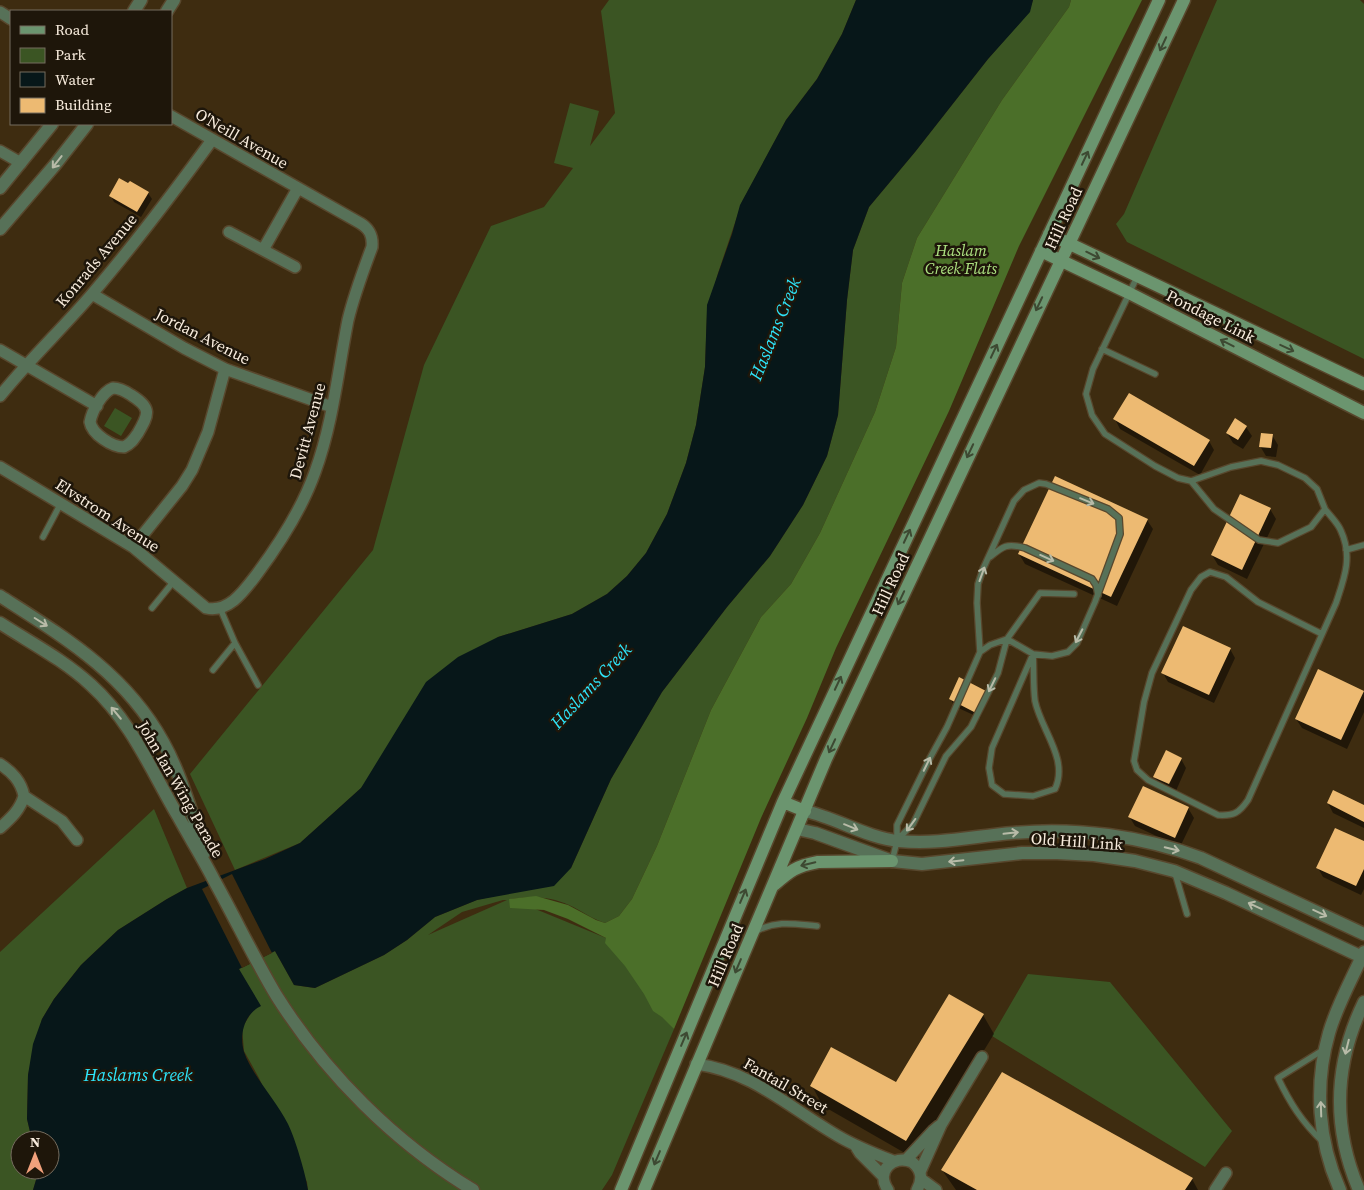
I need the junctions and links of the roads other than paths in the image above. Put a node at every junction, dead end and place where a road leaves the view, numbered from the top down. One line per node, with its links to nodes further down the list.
1 (1159, 0): 13 (main road, Hill Road, one-way to 1)
2 (1184, 0): 15 (main road, Hill Road, one-way to 15)
3 (172, 117): 6 (street, O'Neill Avenue)
4 (51, 125): 8 (street)
5 (86, 125): 11 (street, one-way to 11)
6 (212, 140): 10 (street, O'Neill Avenue); 22 (street, Konrads Avenue)
7 (0, 151): 8 (street)
8 (21, 163): 9 (street)
9 (0, 188)
10 (298, 188): 14 (street, O'Neill Avenue); 16 (street, O'Neill Avenue)
11 (0, 229)
12 (229, 232): 16 (street)
13 (1049, 234): 15 (main road, Pondage Link); 17 (main road, Hill Road)
14 (372, 236): 31 (street, Devitt Avenue)
15 (1069, 243): 18 (main road, Hill Road); 20 (main road, Pondage Link, one-way to 20)
16 (263, 250): 19 (street)
17 (1042, 251): 18 (main road, Pondage Link); 62 (main road, Hill Road, one-way to 17)
18 (1060, 260): 21 (main road, Pondage Link); 63 (main road, Hill Road, one-way to 63)
19 (296, 267)
20 (1137, 277): 21 (lane); 28 (main road, Pondage Link, one-way to 28)
21 (1129, 293): 23 (lane); 32 (main road, Pondage Link, one-way to 21)
22 (92, 294): 25 (street, Konrads Avenue); 26 (street, Jordan Avenue)
23 (1102, 349): 27 (lane); 34 (lane)
24 (0, 350): 25 (street)
25 (25, 365): 29 (street, Konrads Avenue); 30 (street)
26 (225, 370): 31 (street, Jordan Avenue); 39 (street)
27 (1155, 374)
28 (1364, 384)
29 (0, 396)
30 (97, 406): 30 (street)
31 (332, 407): 47 (street, Devitt Avenue)
32 (1364, 413)
33 (0, 467): 35 (street, Elvstrom Avenue)
34 (1191, 481): 36 (lane); 36 (lane)
35 (61, 503): 37 (lane); 39 (street, Elvstrom Avenue)
36 (1325, 509): 40 (lane)
37 (43, 537)
38 (1364, 545): 40 (lane)
39 (134, 547): 42 (street, Elvstrom Avenue)
40 (1346, 550): 49 (lane)
41 (988, 558): 44 (lane, one-way to 44); 44 (lane, one-way to 44); 52 (lane, one-way to 41)
42 (174, 581): 46 (lane); 47 (street, Elvstrom Avenue)
43 (1074, 594): 50 (lane)
44 (1098, 595): 53 (lane, one-way to 53)
45 (0, 596): 71 (street, John Ian Wing Parade, one-way to 71)
46 (152, 608)
47 (220, 608): 51 (lane)
48 (0, 623): 71 (street, John Ian Wing Parade, one-way to 48)
49 (1322, 634): 49 (lane)
50 (1007, 639): 52 (lane); 53 (lane); 57 (lane, one-way to 57)
51 (235, 643): 54 (lane); 55 (lane)
52 (980, 652): 56 (lane)
53 (1033, 654): 53 (lane)
54 (213, 670)
55 (258, 684)
56 (934, 750): 57 (lane); 59 (lane, one-way to 56)
57 (946, 756): 60 (lane)
58 (0, 764): 61 (street)
59 (920, 778): 60 (lane); 68 (lane)
60 (932, 785): 68 (lane, one-way to 68)
61 (24, 796): 65 (street); 67 (street)
62 (783, 802): 63 (main road, Old Hill Link); 64 (main road, Hill Road)
63 (805, 811): 66 (main road, Hill Road); 68 (street, Old Hill Link, one-way to 68)
64 (775, 821): 66 (main road, Old Hill Link); 82 (main road, Hill Road, one-way to 64)
65 (0, 828)
66 (797, 829): 69 (street, Old Hill Link); 72 (main road, Hill Road)
67 (77, 840)
68 (897, 841): 69 (lane); 76 (street, Old Hill Link, one-way to 76)
69 (892, 861): 70 (street, Old Hill Link, one-way to 69); 72 (main road, one-way to 72)
70 (1174, 872): 73 (lane); 77 (street, Old Hill Link, one-way to 70)
71 (215, 881): 91 (street, John Ian Wing Parade)
72 (771, 888): 75 (main road, Hill Road)
73 (1187, 914)
74 (817, 926): 75 (lane)
75 (752, 934): 81 (main road, Hill Road, one-way to 81)
76 (1364, 934)
77 (1363, 956): 79 (street)
78 (1364, 1002): 99 (street, one-way to 99)
79 (1325, 1049): 84 (street, one-way to 79); 84 (lane)
80 (982, 1057): 83 (street)
81 (696, 1064): 82 (main road); 85 (street, Fantail Street); 93 (main road, Hill Road, one-way to 93)
82 (670, 1072): 92 (main road, Hill Road)
83 (941, 1125): 86 (street); 89 (street)
84 (1324, 1143): 98 (street)
85 (855, 1145): 87 (street, Fantail Street); 90 (street, Fantail Street)
86 (906, 1160): 87 (street); 89 (street)
87 (893, 1161): 90 (street)
88 (1226, 1173): 97 (street)
89 (921, 1175): 95 (street); 96 (street)
90 (883, 1176): 94 (street)
91 (473, 1190)
92 (621, 1190)
93 (644, 1190)
94 (888, 1190)
95 (917, 1190)
96 (936, 1190)
97 (1215, 1190)
98 (1340, 1190)
99 (1359, 1190)

